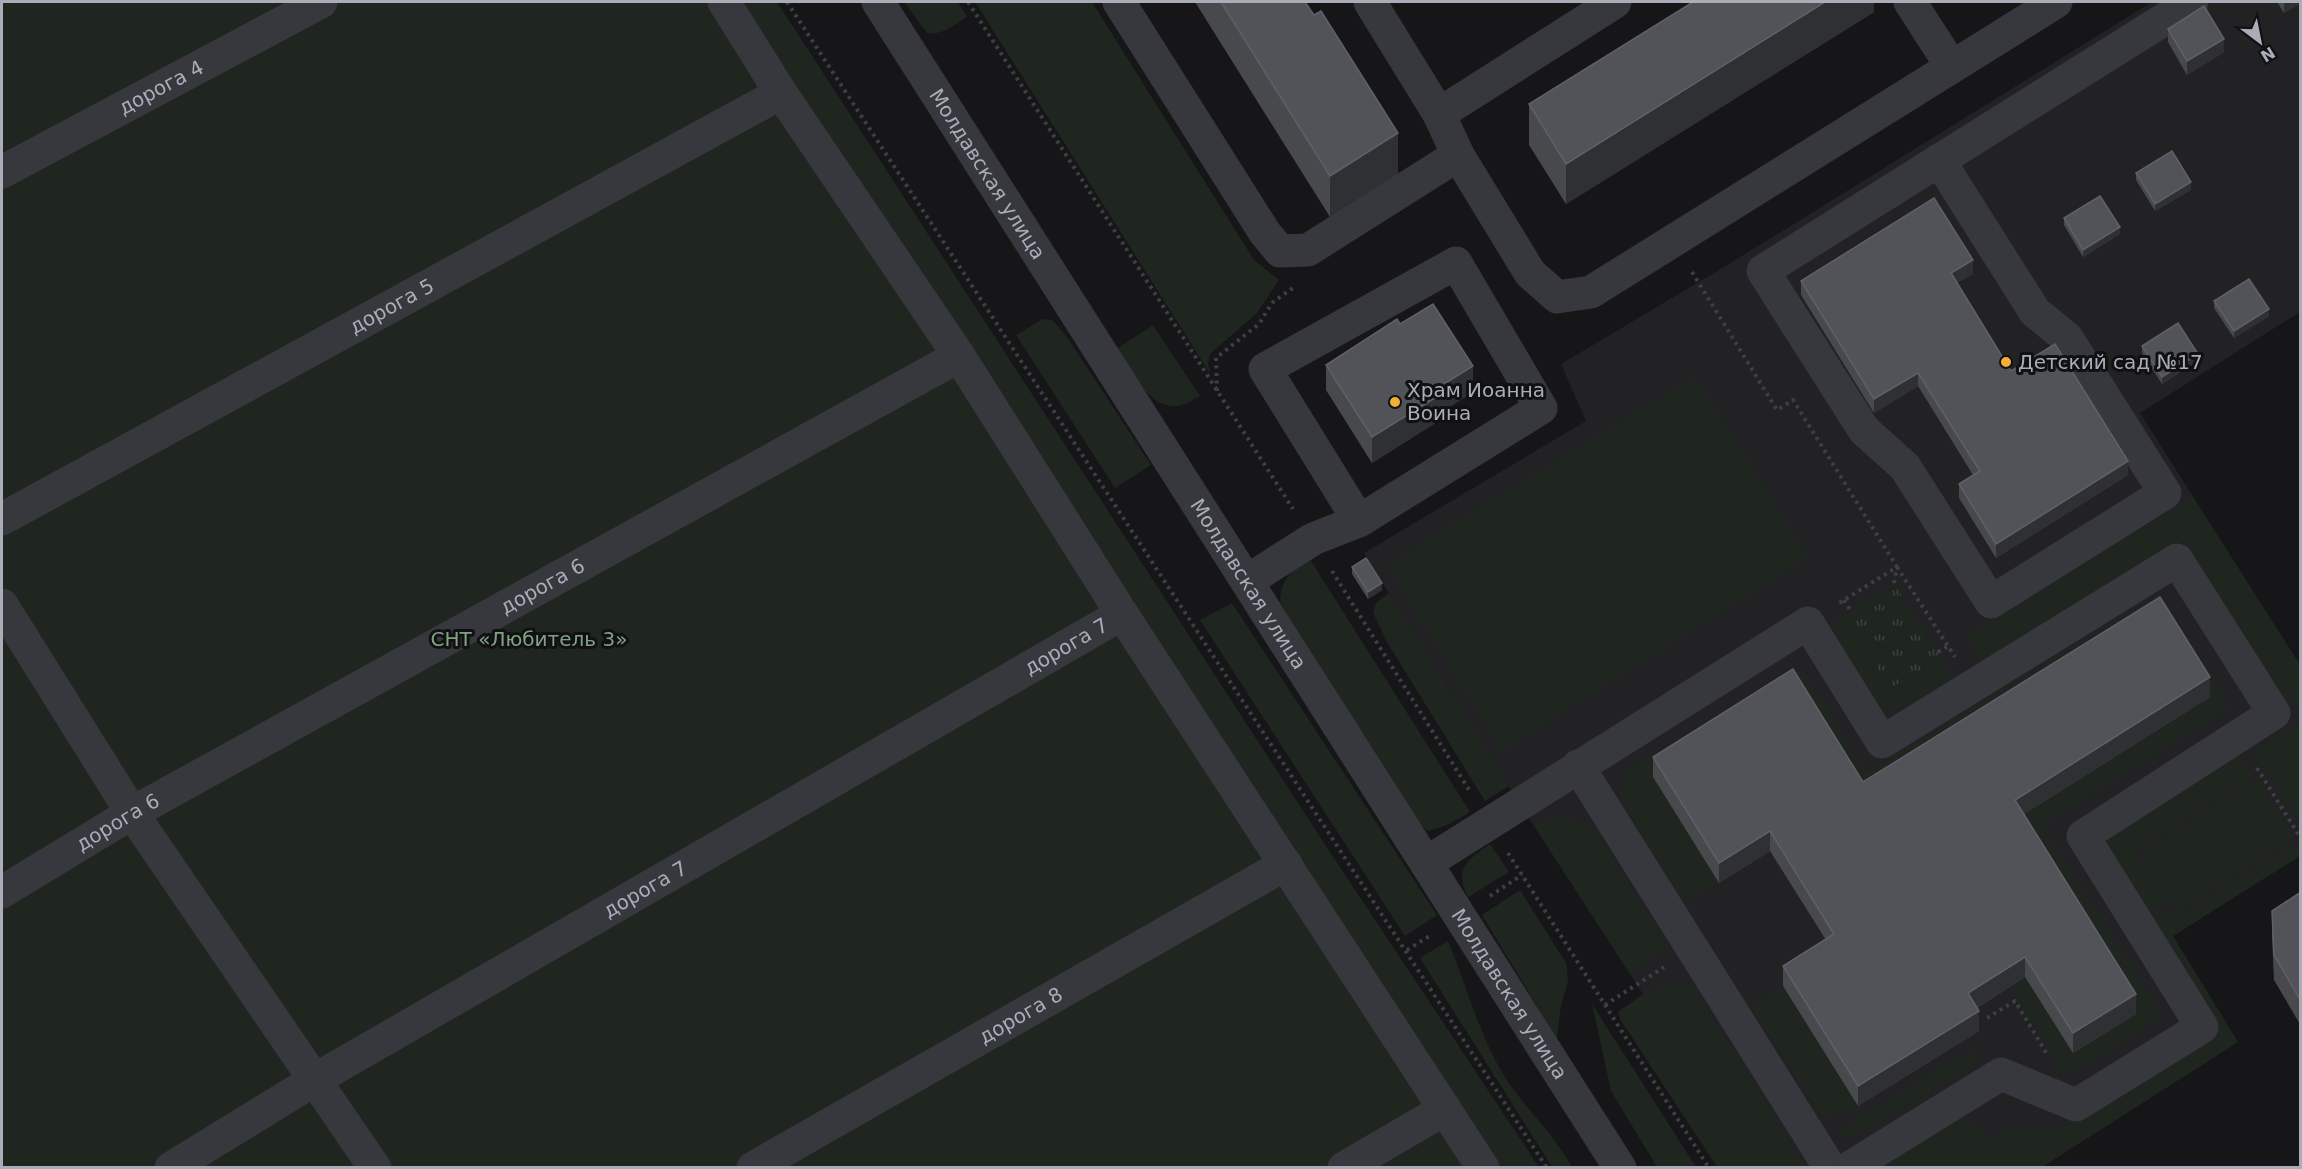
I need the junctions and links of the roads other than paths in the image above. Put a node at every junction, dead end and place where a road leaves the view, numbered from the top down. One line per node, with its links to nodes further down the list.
1 (321, 2): 15 (street, дорога 4)
2 (724, 2): 11 (street)
3 (878, 2): 19 (street, Молдавская улица)
4 (1119, 2): 13 (street)
5 (1370, 2): 12 (street)
6 (1615, 2): 12 (street)
7 (1910, 2): 10 (street)
8 (2056, 2): 10 (street)
9 (2192, 2): 14 (street)
10 (1952, 67): 13 (street)
11 (781, 93): 16 (street); 17 (street, дорога 5)
12 (1439, 114): 13 (street)
13 (1458, 155)
14 (1939, 160): 14 (street)
15 (2, 172)
16 (959, 356): 21 (street); 23 (street, дорога 6)
17 (2, 519)
18 (1359, 521): 18 (street); 19 (street)
19 (1247, 581): 24 (street, Молдавская улица)
20 (2, 604): 23 (street)
21 (1122, 614): 25 (street); 27 (street, дорога 7)
22 (1578, 766): 24 (street); 35 (street); 36 (street)
23 (132, 813): 26 (street, дорога 6); 27 (street)
24 (1426, 863): 34 (street, Молдавская улица)
25 (1286, 864): 28 (street); 31 (street, дорога 8)
26 (2, 892)
27 (316, 1079): 29 (street, дорога 7); 30 (street)
28 (1445, 1110): 32 (street); 33 (street)
29 (171, 1167)
30 (375, 1167)
31 (753, 1167)
32 (1344, 1167)
33 (1483, 1167)
34 (1620, 1167)
35 (1830, 1167)
36 (1849, 1167)

